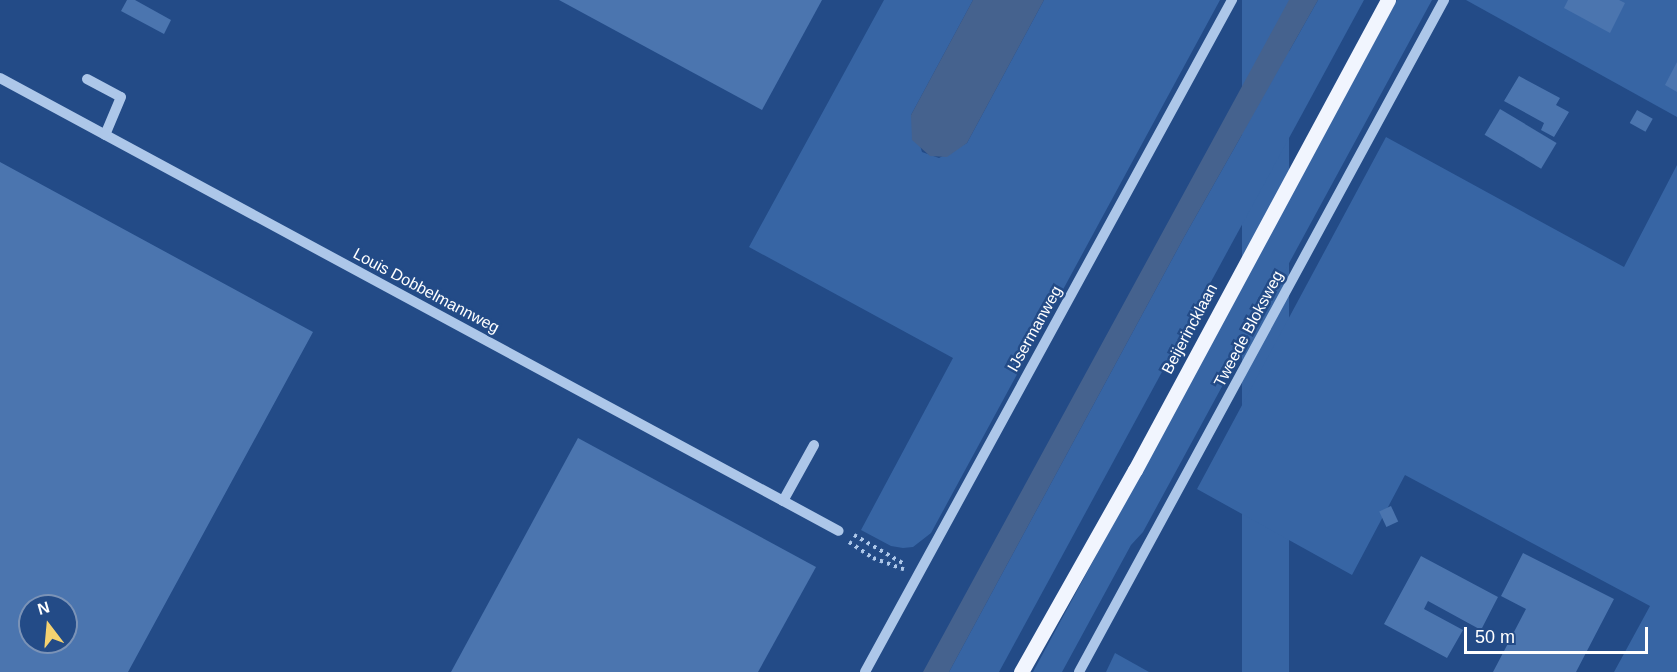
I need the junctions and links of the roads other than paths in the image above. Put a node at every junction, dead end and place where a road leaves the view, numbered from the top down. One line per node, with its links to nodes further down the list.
1 (1232, 0): 10 (street, IJsermanweg)
2 (1388, 0): 11 (main road, Beijerincklaan)
3 (1444, 0): 12 (street, Tweede Bloksweg)
4 (0, 78): 6 (street, Louis Dobbelmannweg)
5 (87, 79): 6 (street)
6 (105, 135): 8 (street, Louis Dobbelmannweg)
7 (814, 445): 8 (street)
8 (783, 501): 9 (street, Louis Dobbelmannweg)
9 (839, 531)
10 (866, 672)
11 (1021, 672)
12 (1079, 672)

